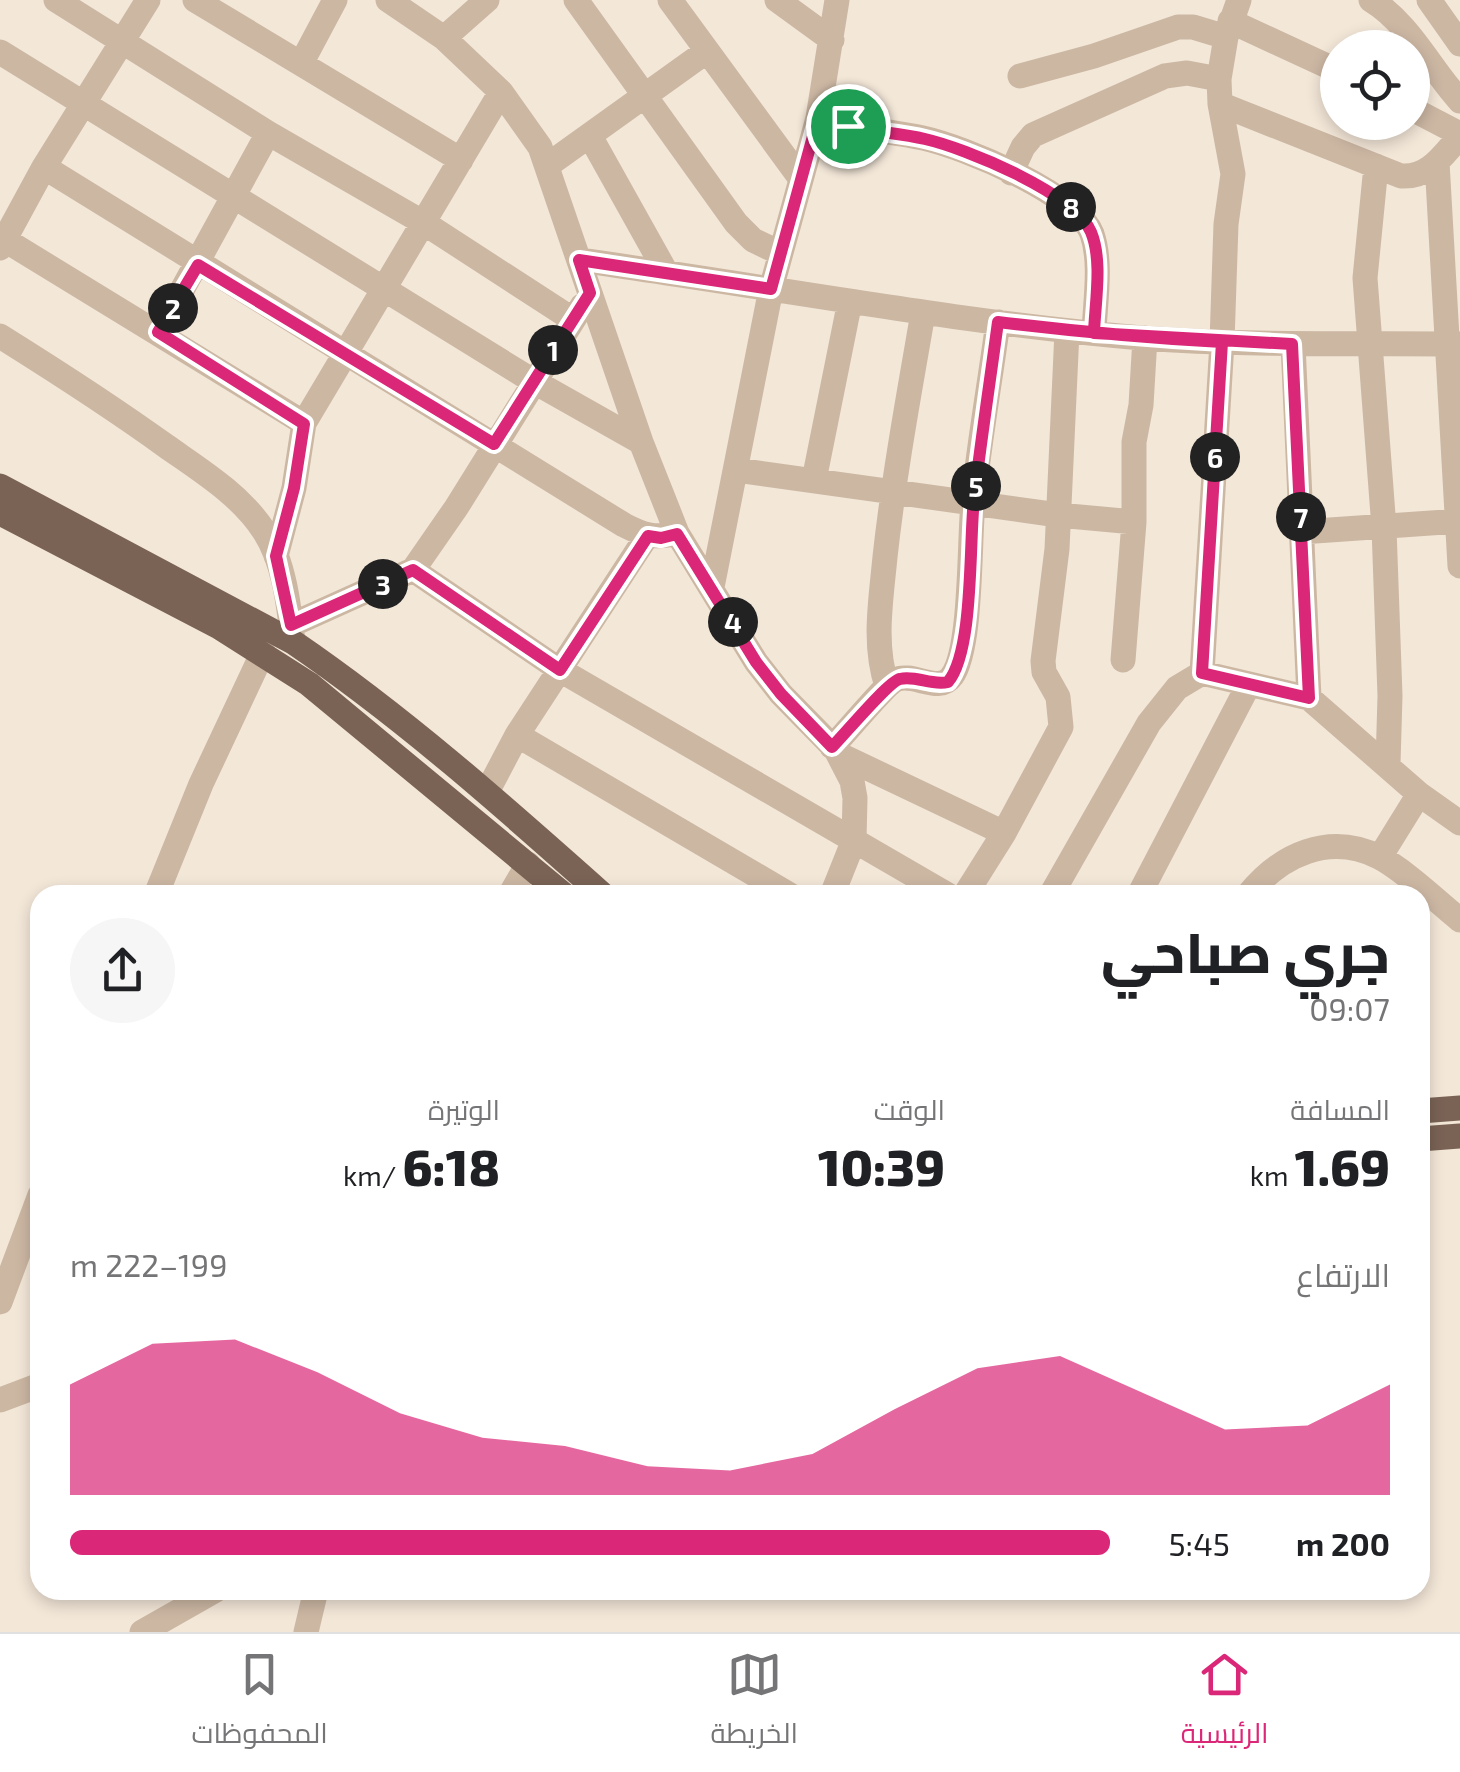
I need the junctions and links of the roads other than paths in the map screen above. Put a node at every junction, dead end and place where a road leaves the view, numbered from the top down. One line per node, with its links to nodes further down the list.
1 (56, 0): 16 (street)
2 (148, 0): 16 (street)
3 (195, 0): 20 (street)
4 (335, 0): 20 (street)
5 (388, 0): 14 (street)
6 (576, 0): 25 (street)
7 (670, 0): 18 (street)
8 (777, 0): 15 (street)
9 (837, 0): 15 (street)
10 (1370, 0): 26 (street)
11 (1429, 0): 17 (street)
12 (475, 4): 14 (street)
13 (1232, 19): 21 (street); 22 (street); 23 (street)
14 (444, 38): 24 (street)
15 (832, 40): 28 (street)
16 (123, 41): 27 (street); 30 (street)
17 (1460, 44)
18 (707, 51): 25 (street); 39 (street)
19 (0, 52): 27 (street)
20 (302, 62): 33 (street)
21 (1320, 62)
22 (1020, 76)
23 (1219, 91): 36 (street); 38 (street); 59 (street)
24 (501, 92): 33 (street); 35 (street)
25 (648, 97): 32 (street); 43 (street)
26 (1460, 101)
27 (84, 104): 37 (street); 40 (street)
28 (818, 118): 38 (street); 39 (street)
29 (1430, 119): 31 (street)
30 (268, 133): 40 (street); 41 (street)
31 (1460, 135): 34 (street)
32 (590, 136): 35 (street); 46 (street)
33 (462, 160): 41 (street)
34 (1437, 162): 36 (street); 61 (street)
35 (548, 165): 44 (street)
36 (1376, 166): 62 (street)
37 (44, 167): 42 (street); 45 (street)
38 (1011, 173): 56 (street)
39 (801, 179): 43 (street)
40 (235, 197): 45 (street); 48 (street)
41 (424, 223): 48 (street); 52 (street)
42 (2, 244): 55 (street)
43 (780, 254): 47 (street)
44 (579, 260): 46 (street); 49 (street)
45 (198, 265): 55 (street); 63 (street)
46 (666, 272): 47 (street)
47 (771, 289): 50 (street); 68 (street)
48 (386, 290): 63 (street); 64 (street)
49 (590, 293): 52 (street); 66 (street)
50 (850, 302): 51 (street); 69 (street)
51 (923, 312): 53 (street); 71 (street)
52 (572, 319): 64 (street)
53 (998, 322): 54 (street); 72 (street)
54 (1067, 331): 56 (street); 74 (street)
55 (158, 332): 65 (street)
56 (1094, 333): 58 (street)
57 (0, 336): 81 (street)
58 (1145, 338): 59 (street); 76 (street)
59 (1222, 342): 60 (street); 89 (street)
60 (1292, 344): 62 (street); 78 (street)
61 (1455, 344): 62 (street); 75 (street)
62 (1370, 345): 77 (street)
63 (346, 356): 65 (street); 67 (street)
64 (534, 381): 66 (street); 67 (street)
65 (304, 424): 81 (street)
66 (642, 442): 79 (street)
67 (494, 444): 80 (street); 83 (street)
68 (737, 470): 69 (street); 84 (street)
69 (814, 480): 71 (street)
70 (0, 486): 85 (main road)
71 (892, 490): 72 (street); 91 (street)
72 (974, 502): 74 (street); 91 (street)
73 (0, 513): 86 (main road)
74 (1058, 516): 76 (street); 99 (street)
75 (1459, 521): 77 (street); 82 (street)
76 (1134, 522): 87 (street)
77 (1384, 528): 78 (street); 95 (street)
78 (1301, 532): 92 (street)
79 (677, 534): 80 (street); 84 (street)
80 (648, 536): 88 (street)
81 (276, 556): 85 (street)
82 (1460, 566)
83 (413, 570): 85 (street); 88 (street)
84 (712, 587): 94 (street)
85 (292, 633): 96 (main road)
86 (263, 652): 102 (main road); 103 (street)
87 (1123, 660)
88 (560, 670): 93 (street); 100 (street)
89 (1202, 673): 90 (street); 111 (street)
90 (1249, 684): 92 (street); 112 (street)
91 (887, 686): 94 (street)
92 (1309, 698): 95 (street)
93 (517, 735): 96 (street); 107 (street)
94 (835, 751): 99 (street); 100 (street)
95 (1388, 764): 97 (street)
96 (488, 792): 106 (main road)
97 (1420, 794): 98 (street); 101 (street)
98 (1460, 823)
99 (1004, 833): 110 (street)
100 (854, 840): 108 (street); 109 (street)
101 (1380, 857): 113 (street); 114 (street)
102 (528, 864): 104 (street); 105 (main road)
103 (160, 885)
104 (516, 885)
105 (552, 885)
106 (592, 885)
107 (773, 885)
108 (836, 885)
109 (931, 885)
110 (970, 885)
111 (1057, 885)
112 (1144, 885)
113 (1256, 885)
114 (1416, 885)
115 (1430, 896): 116 (street)
116 (1460, 920)
117 (1460, 1108): 118 (main road)
118 (1430, 1110)
119 (1460, 1136): 120 (main road)
120 (1430, 1138)
121 (30, 1218): 122 (street)
122 (20, 1242): 123 (street)
123 (0, 1302)
124 (30, 1389): 125 (street)
125 (0, 1400)
126 (198, 1600): 128 (street)
127 (314, 1600): 129 (street)
128 (142, 1632)
129 (306, 1632)

